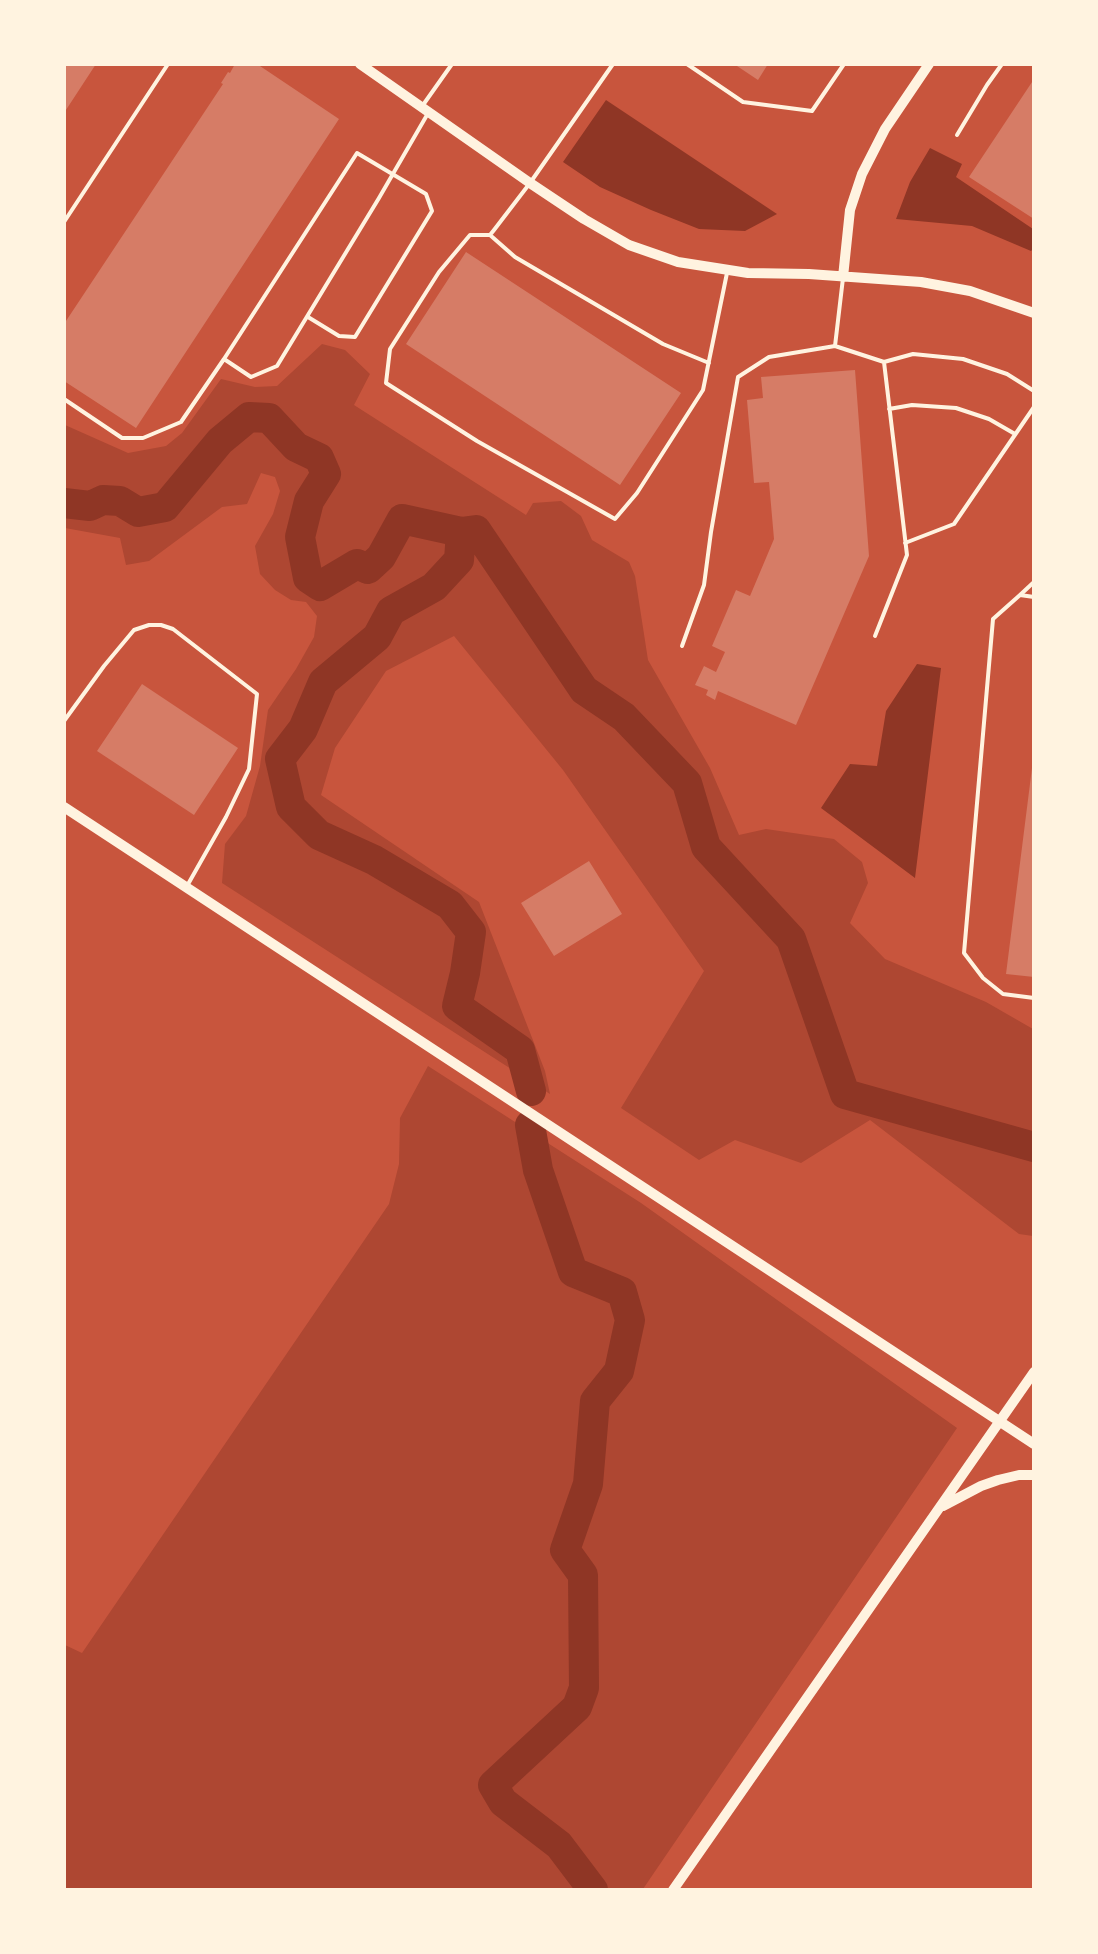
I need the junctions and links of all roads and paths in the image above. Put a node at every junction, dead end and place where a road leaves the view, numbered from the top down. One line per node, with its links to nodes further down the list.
1 (168, 64): 13 (lane)
2 (360, 64): 9 (street)
3 (452, 64): 9 (lane)
4 (613, 64): 12 (lane)
5 (687, 64): 6 (lane)
6 (844, 64)
7 (929, 64): 16 (street)
8 (1002, 64): 10 (lane)
9 (426, 109): 11 (lane); 12 (street)
10 (957, 135)
11 (394, 173): 18 (lane); 18 (lane); 20 (lane)
12 (530, 183): 14 (lane); 15 (street)
13 (64, 222)
14 (490, 235): 22 (lane); 22 (lane)
15 (728, 270): 16 (street); 22 (lane)
16 (843, 277): 17 (street); 19 (lane)
17 (1034, 313)
18 (308, 317): 20 (lane)
19 (835, 345): 21 (lane); 33 (lane)
20 (224, 359): 24 (lane)
21 (884, 362): 23 (lane); 26 (lane)
22 (709, 363)
23 (1034, 391)
24 (64, 399)
25 (1034, 407): 27 (lane)
26 (889, 409): 27 (lane); 28 (lane)
27 (1015, 434): 28 (lane)
28 (905, 544): 32 (lane)
29 (1034, 582): 30 (lane)
30 (1020, 595): 31 (lane); 37 (lane)
31 (1034, 597)
32 (875, 636)
33 (682, 646)
34 (64, 721): 36 (lane)
35 (64, 807): 36 (street)
36 (186, 887): 39 (street)
37 (1034, 998)
38 (1034, 1372): 39 (street)
39 (1000, 1422): 40 (street); 42 (street)
40 (1034, 1444)
41 (1034, 1475): 42 (street)
42 (940, 1508): 43 (street)
43 (676, 1885)

